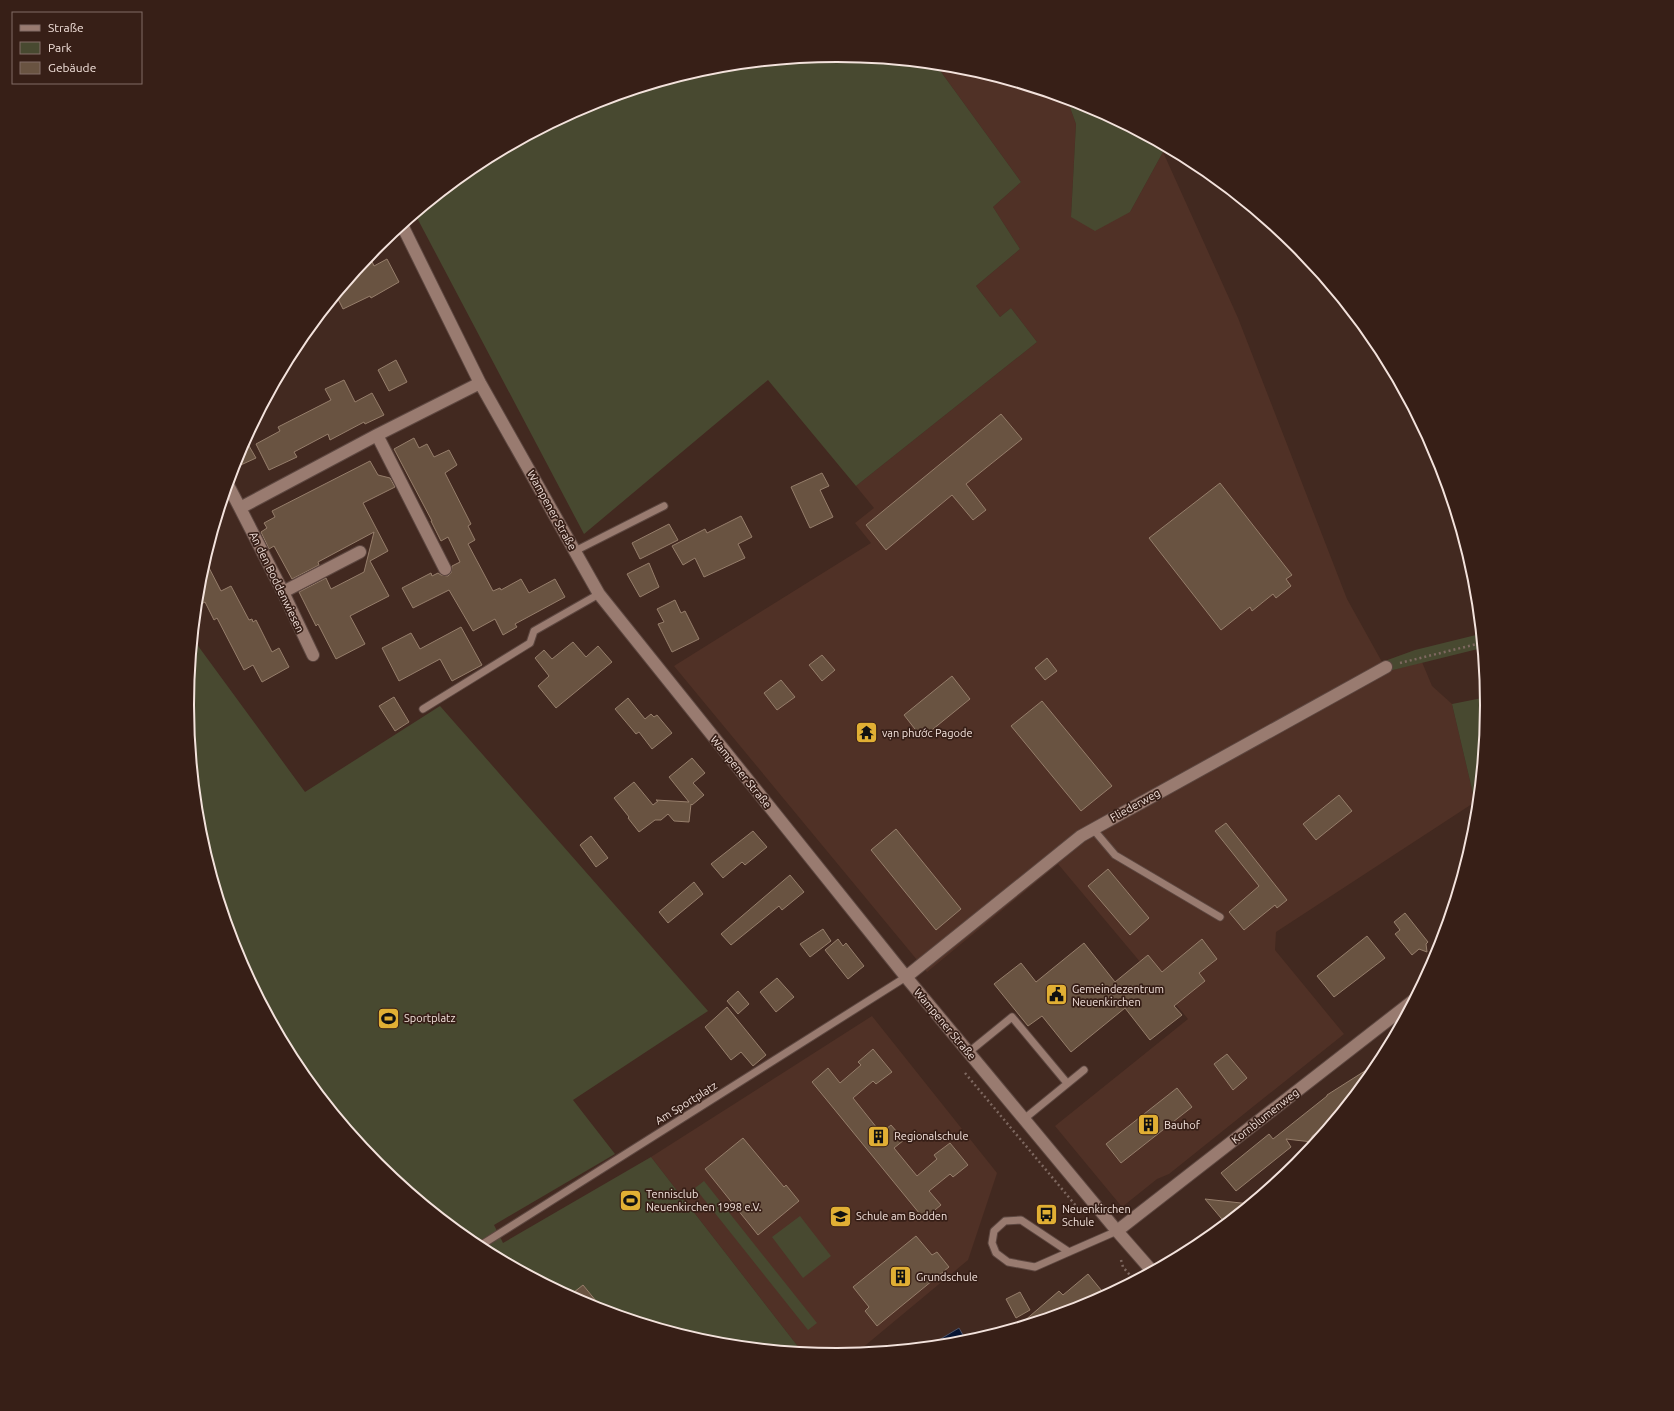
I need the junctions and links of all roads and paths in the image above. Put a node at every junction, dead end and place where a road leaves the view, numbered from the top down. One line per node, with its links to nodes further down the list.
1 (404, 230): 2 (street, Wampener Straße)
2 (480, 383): 3 (street); 7 (street, Wampener Straße)
3 (377, 435): 6 (street); 9 (street)
4 (231, 491): 6 (street, An den Boddenwiesen)
5 (664, 506): 7 (lane)
6 (240, 508): 10 (street, An den Boddenwiesen)
7 (575, 551): 11 (street, Wampener Straße)
8 (360, 552): 10 (street)
9 (445, 569)
10 (283, 592): 13 (street, An den Boddenwiesen)
11 (598, 594): 15 (lane); 18 (street, Wampener Straße)
12 (1477, 644): 14 (path)
13 (313, 655)
14 (1386, 667): 16 (street, Fliederweg)
15 (423, 709)
16 (1093, 829): 17 (lane); 18 (street, Fliederweg)
17 (1220, 917)
18 (906, 978): 20 (street, Wampener Straße); 25 (lane, Am Sportplatz)
19 (1405, 1007): 24 (street, Kornblumenweg)
20 (969, 1052): 22 (lane); 23 (street, Wampener Straße)
21 (1084, 1070): 22 (lane)
22 (1067, 1084): 23 (lane)
23 (1024, 1119): 24 (street, Wampener Straße)
24 (1117, 1231): 26 (lane); 27 (street, Wampener Straße)
25 (483, 1244)
26 (1069, 1252): 26 (lane)
27 (1149, 1268)

